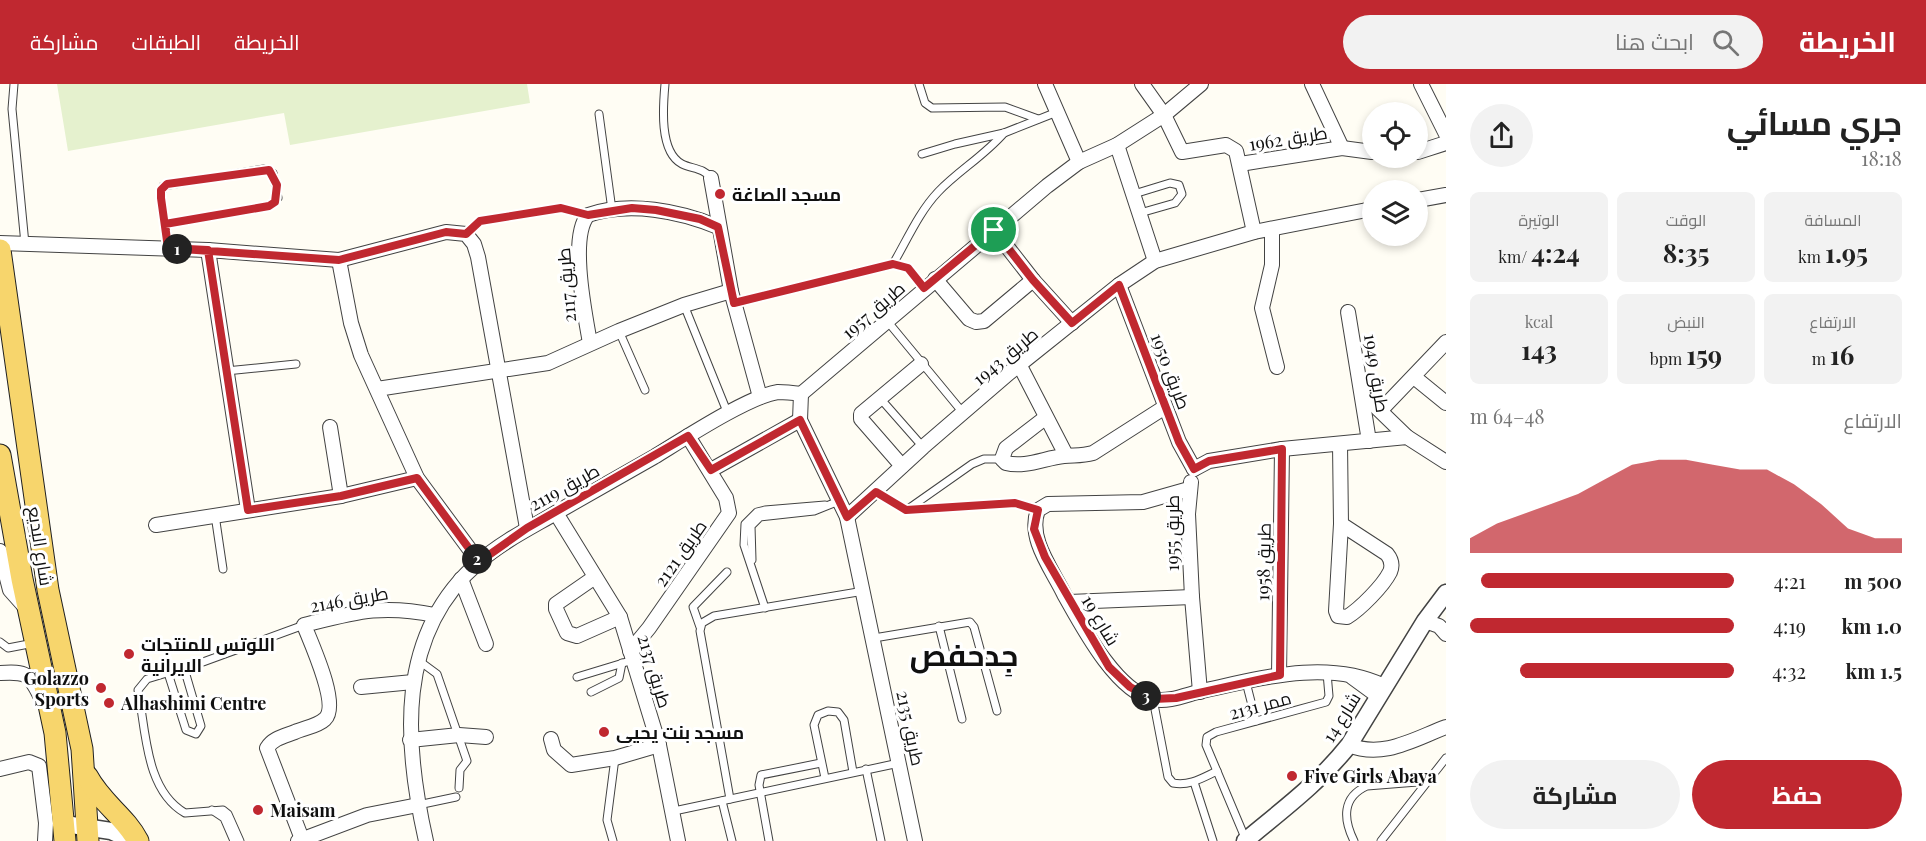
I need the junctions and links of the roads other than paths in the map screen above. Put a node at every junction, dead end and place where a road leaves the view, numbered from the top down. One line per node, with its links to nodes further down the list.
1 (14, 84): 36 (lane)
2 (665, 84): 23 (lane)
3 (919, 84): 12 (lane)
4 (1045, 84): 9 (street)
5 (1142, 84): 11 (street)
6 (1201, 84): 11 (street, طريق 1957)
7 (1312, 84): 17 (street, طريق 1962)
8 (1421, 84): 14 (street)
9 (1057, 112): 12 (lane); 21 (street)
10 (599, 114): 27 (lane)
11 (1164, 115): 16 (street, طريق 1957); 22 (street)
12 (1038, 119): 13 (lane)
13 (1004, 134): 20 (lane); 42 (lane)
14 (1446, 134)
15 (1446, 143): 18 (street)
16 (1117, 145): 21 (street, طريق 1957); 24 (street)
17 (1342, 148): 19 (street, طريق 1962); 22 (street, طريق 1962)
18 (1428, 149)
19 (1362, 151)
20 (922, 154)
21 (1079, 162): 32 (street, طريق 1957)
22 (1240, 164): 34 (street)
23 (711, 178): 31 (street)
24 (1134, 194): 29 (street); 29 (lane)
25 (1446, 195): 26 (street)
26 (1428, 198)
27 (612, 210): 31 (street); 53 (street, طريق 2117)
28 (1362, 211): 33 (street, طريق 1943)
29 (1140, 213): 41 (street)
30 (165, 224): 30 (lane); 37 (lane)
31 (718, 227): 46 (street)
32 (994, 230): 43 (street); 44 (street, طريق 1957)
33 (1272, 230): 34 (street, طريق 1943); 57 (street)
34 (1254, 232): 41 (street, طريق 1943)
35 (0, 243): 36 (street)
36 (25, 244): 37 (street)
37 (168, 248): 39 (street)
38 (0, 250): 88 (main road, شارع البديع)
39 (208, 250): 40 (street); 58 (street)
40 (339, 260): 59 (street); 61 (street)
41 (1155, 261): 45 (street, طريق 1943)
42 (893, 264): 44 (lane); 46 (lane)
43 (1033, 280): 44 (street); 50 (street)
44 (930, 284): 49 (street, طريق 1957)
45 (1119, 285): 50 (street, طريق 1943); 68 (street, طريق 1950)
46 (733, 297): 47 (street, طريق 2117); 64 (street)
47 (684, 305): 51 (street, طريق 2117); 70 (lane)
48 (1348, 312): 66 (street, طريق 1949)
49 (888, 322): 55 (lane); 63 (street, طريق 1957)
50 (1072, 323): 56 (street, طريق 1943)
51 (619, 331): 53 (street, طريق 2117); 62 (lane)
52 (1446, 342): 60 (street)
53 (590, 343): 59 (street, طريق 2117)
54 (296, 364): 58 (lane)
55 (921, 364): 65 (street); 71 (lane)
56 (1020, 366): 71 (street, طريق 1943); 72 (street)
57 (1277, 367)
58 (226, 370): 94 (street)
59 (498, 373): 61 (street, طريق 2117); 103 (street)
60 (1414, 377): 67 (street); 69 (street)
61 (377, 388): 89 (street)
62 (645, 390)
63 (801, 394): 64 (street, طريق 2119); 73 (street)
64 (760, 397): 70 (street, طريق 2119)
65 (879, 397): 79 (lane); 84 (street)
66 (1364, 398): 69 (street); 77 (street, طريق 1949)
67 (1446, 403)
68 (1166, 407): 81 (street); 85 (street, طريق 1950)
69 (1381, 410): 76 (street)
70 (728, 414): 75 (street, طريق 2119)
71 (964, 414): 79 (street, طريق 1943)
72 (1045, 417): 81 (street); 82 (street)
73 (800, 420): 86 (street); 93 (street)
74 (330, 427): 92 (street)
75 (688, 436): 86 (street, طريق 2121); 97 (street, طريق 2119)
76 (1407, 437): 77 (street, طريق 1949); 83 (street)
77 (1369, 441): 78 (street, طريق 1949)
78 (1340, 444): 80 (street, طريق 1949); 101 (street)
79 (922, 447): 84 (street, طريق 1943)
80 (1282, 449): 85 (street, طريق 1949); 134 (street, طريق 1958)
81 (1066, 455): 82 (street)
82 (1002, 459): 95 (lane)
83 (1446, 462)
84 (902, 466): 91 (street, طريق 1943)
85 (1194, 469): 90 (street, طريق 1955)
86 (711, 470): 128 (street, طريق 2121)
87 (1, 475): 88 (street); 104 (main road, شارع البديع)
88 (31, 477): 162 (main road, شارع البديع)
89 (417, 478): 92 (street); 105 (street)
90 (1189, 489): 96 (street); 113 (street, طريق 1955)
91 (876, 492): 95 (lane); 99 (street, طريق 1943)
92 (341, 496): 94 (street)
93 (839, 501): 99 (street); 115 (lane)
94 (248, 510): 98 (street)
95 (906, 510): 96 (lane)
96 (1038, 510): 114 (street, شارع 19)
97 (556, 513): 103 (street, طريق 2119); 108 (street, طريق 2137)
98 (215, 515): 102 (street); 106 (lane)
99 (847, 517): 111 (street, طريق 2135)
100 (0, 519): 104 (main road)
101 (1341, 524): 101 (street)
102 (156, 525)
103 (527, 528): 105 (street, طريق 2119)
104 (8, 549): 110 (street); 116 (main road, شارع البديع)
105 (479, 562): 109 (street, طريق 2119)
106 (223, 569)
107 (727, 572): 122 (lane)
108 (595, 577): 118 (street, طريق 2137); 118 (street, طريق 2137)
109 (461, 579): 117 (street, طريق 2119); 127 (street)
110 (5, 590): 116 (street)
111 (864, 591): 115 (lane); 124 (street, طريق 2135)
112 (1446, 593): 119 (street, شارع 14)
113 (1192, 597): 114 (street, طريق 1955); 141 (street, طريق 1955)
114 (1069, 602): 142 (street, شارع 19)
115 (765, 608): 122 (lane)
116 (28, 611): 126 (main road, شارع البديع)
117 (435, 615): 120 (street, طريق 2146); 129 (street, طريق 2119)
118 (620, 617): 128 (street, طريق 2137)
119 (1425, 621): 123 (street); 139 (street, شارع 14)
120 (304, 625): 130 (lane, طريق 2146); 174 (street, طريق 2146)
121 (939, 626): 124 (lane); 143 (lane); 144 (lane)
122 (700, 627): 169 (lane)
123 (1446, 634)
124 (874, 638): 157 (street, طريق 2135)
125 (0, 642): 126 (lane)
126 (35, 643): 145 (main road, شارع البديع)
127 (486, 644)
128 (628, 658): 135 (lane); 140 (lane); 152 (street, طريق 2137)
129 (418, 660): 137 (street, طريق 2119); 148 (lane)
130 (184, 668): 133 (lane, طريق 2146); 133 (lane)
131 (1327, 671): 134 (street); 139 (street); 146 (lane, ممر 2131)
132 (0, 672): 145 (street)
133 (168, 673): 171 (lane, طريق 2146)
134 (1280, 675): 136 (street)
135 (577, 677)
136 (1246, 681): 141 (street); 146 (lane)
137 (413, 682): 138 (street); 151 (street, طريق 2119)
138 (361, 687)
139 (1381, 691): 153 (street, شارع 14)
140 (591, 692)
141 (1200, 692): 142 (street)
142 (1153, 699): 165 (lane)
143 (997, 711)
144 (962, 719)
145 (53, 720): 173 (main road, شارع البديع)
146 (1256, 721): 160 (lane, ممر 2131)
147 (1446, 727): 153 (street)
148 (459, 735): 149 (street); 151 (street); 166 (lane)
149 (486, 737)
150 (551, 739): 154 (street)
151 (410, 740): 170 (street, طريق 2119)
152 (659, 745): 154 (street); 172 (street, طريق 2137)
153 (1349, 745): 188 (street, شارع 14)
154 (615, 758): 181 (lane)
155 (1446, 758): 164 (lane)
156 (821, 763): 161 (lane); 163 (lane); 167 (lane)
157 (899, 763): 159 (lane); 186 (street, طريق 2135)
158 (0, 769): 175 (street)
159 (866, 770): 161 (lane); 185 (lane)
160 (1216, 771): 165 (lane); 188 (lane, ممر 2131)
161 (853, 772): 163 (lane)
162 (86, 774): 173 (main road, شارع البديع); 177 (main road)
163 (825, 778): 167 (lane)
164 (1430, 780): 189 (lane); 190 (lane)
165 (1194, 782): 187 (lane)
166 (459, 788)
167 (760, 793): 169 (lane); 184 (lane)
168 (456, 797): 170 (lane)
169 (726, 800): 172 (lane); 183 (lane)
170 (418, 805): 174 (street); 180 (street, طريق 2119)
171 (213, 810): 178 (lane); 179 (lane)
172 (674, 811): 182 (street, طريق 2137)
173 (74, 836): 176 (street)
174 (300, 840)
175 (45, 841)
176 (133, 841)
177 (138, 841)
178 (234, 841)
179 (240, 841)
180 (426, 841)
181 (613, 841)
182 (678, 841)
183 (732, 841)
184 (769, 841)
185 (881, 841)
186 (915, 841)
187 (1213, 841)
188 (1246, 841)
189 (1354, 841)
190 (1381, 841)

